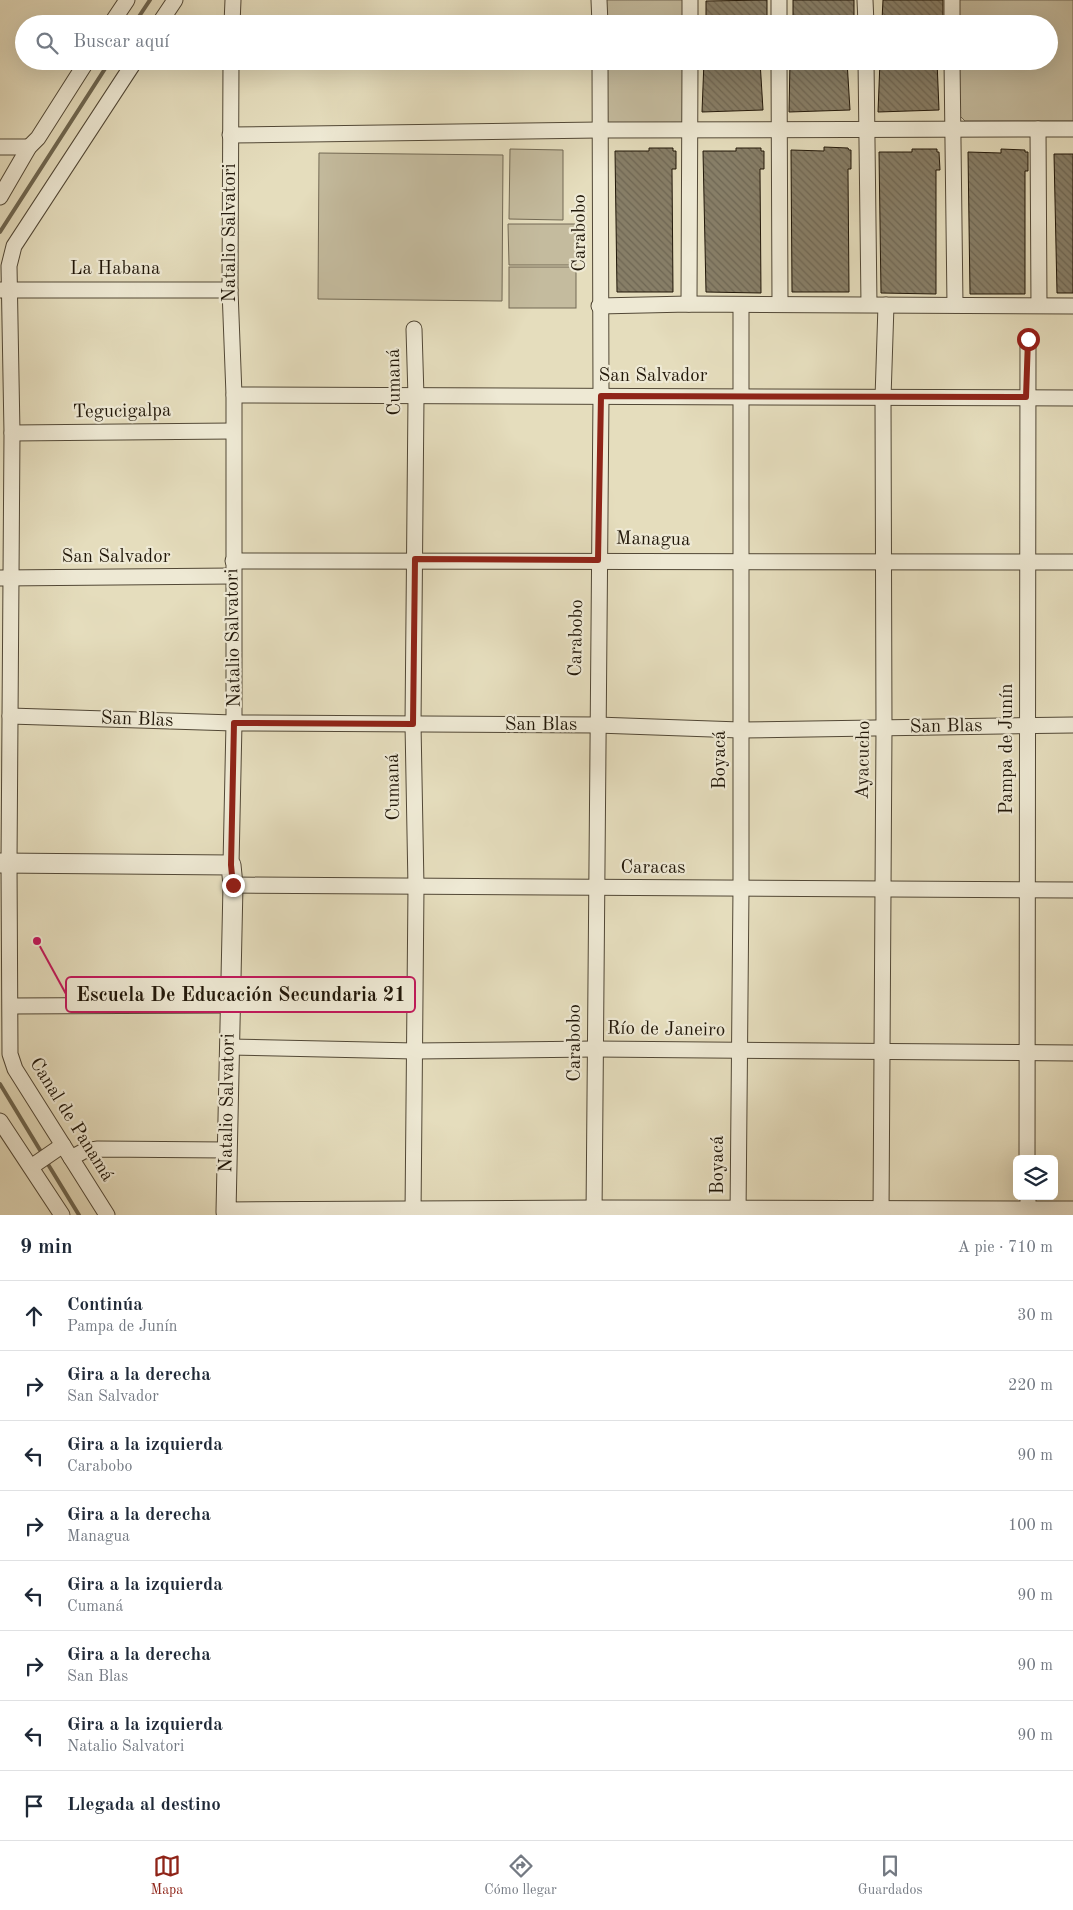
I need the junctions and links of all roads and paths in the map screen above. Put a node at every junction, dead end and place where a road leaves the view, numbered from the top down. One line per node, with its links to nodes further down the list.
1 (127, 0): 9 (street)
2 (175, 0): 10 (street)
3 (233, 0): 11 (street)
4 (599, 0): 12 (street)
5 (690, 0): 13 (street)
6 (780, 0): 14 (street)
7 (865, 0): 15 (street)
8 (952, 0): 16 (street)
9 (117, 15)
10 (165, 15)
11 (232, 15)
12 (600, 15)
13 (690, 15)
14 (779, 15)
15 (866, 15)
16 (952, 15)
17 (81, 70): 34 (street)
18 (129, 70): 36 (street, Canal de Panamá)
19 (231, 70): 32 (street, Natalio Salvatori)
20 (600, 70): 27 (street, Carabobo)
21 (690, 70): 30 (street)
22 (779, 70): 28 (street)
23 (866, 70): 29 (street)
24 (952, 70): 31 (street)
25 (1038, 129): 26 (street); 31 (street); 44 (street)
26 (1073, 129)
27 (599, 130): 30 (street); 32 (street); 45 (street, Carabobo)
28 (778, 130): 29 (street); 30 (street); 39 (street)
29 (867, 130): 31 (street); 40 (street)
30 (690, 131): 38 (street)
31 (953, 131): 43 (street)
32 (230, 134): 37 (street, Natalio Salvatori)
33 (0, 147): 34 (street)
34 (29, 147): 35 (street)
35 (0, 197)
36 (5, 289): 37 (street, La Habana); 57 (street, Canal de Panamá)
37 (230, 290): 49 (street, Natalio Salvatori)
38 (689, 304): 41 (street); 45 (street)
39 (780, 304): 40 (street); 41 (street)
40 (869, 304): 42 (street)
41 (741, 305): 51 (street, Boyacá)
42 (886, 305): 43 (street); 54 (street, Ayacucho)
43 (956, 305): 44 (street)
44 (1039, 305): 46 (street)
45 (599, 306): 50 (street, Carabobo)
46 (1073, 306)
47 (414, 329): 52 (street, Cumaná)
48 (1028, 339): 53 (street, Pampa de Junín)
49 (234, 395): 52 (street, San Salvador); 56 (street, Natalio Salvatori)
50 (601, 396): 51 (street, San Salvador); 52 (street, San Salvador); 60 (street, Carabobo)
51 (742, 396): 54 (street, San Salvador); 61 (street, Boyacá)
52 (416, 397): 58 (street, Cumaná)
53 (1026, 397): 54 (street, San Salvador); 55 (street, San Salvador); 63 (street, Pampa de Junín)
54 (883, 398): 62 (street, Ayacucho)
55 (1073, 398)
56 (232, 431): 57 (street, Tegucigalpa); 59 (street, Natalio Salvatori)
57 (12, 433): 66 (street, Canal de Panamá)
58 (415, 559): 59 (street, Managua); 60 (street, Managua); 69 (street, Cumaná)
59 (233, 560): 65 (street, Natalio Salvatori)
60 (598, 560): 61 (street, Managua); 70 (street, Carabobo)
61 (740, 561): 62 (street, Managua); 74 (street, Boyacá)
62 (884, 562): 63 (street, Managua); 73 (street, Ayacucho)
63 (1027, 562): 64 (street, Managua); 71 (street, Pampa de Junín)
64 (1073, 562)
65 (233, 576): 66 (street, San Salvador); 68 (street, Natalio Salvatori)
66 (5, 578): 67 (street, Canal de Panamá)
67 (10, 716): 68 (street, San Blas); 75 (street, Canal de Panamá)
68 (234, 723): 69 (street, San Blas); 76 (street, Natalio Salvatori)
69 (413, 724): 70 (street, San Blas); 78 (street, Cumaná)
70 (597, 725): 74 (street, San Blas); 79 (street, Carabobo)
71 (1027, 726): 72 (street, San Blas); 73 (street, San Blas); 82 (street, Pampa de Junín)
72 (1073, 726)
73 (884, 728): 74 (street, San Blas); 81 (street, Ayacucho)
74 (740, 730): 80 (street, Boyacá)
75 (4, 863): 76 (street); 85 (street, Canal de Panamá)
76 (231, 865): 77 (street, Natalio Salvatori)
77 (233, 885): 78 (street, Caracas); 84 (street, Natalio Salvatori)
78 (416, 887): 79 (street, Caracas); 88 (street, Cumaná)
79 (595, 888): 80 (street, Caracas); 87 (street, Carabobo)
80 (741, 888): 81 (street, Caracas); 90 (street, Boyacá)
81 (882, 888): 82 (street, Caracas); 89 (street, Ayacucho)
82 (1027, 890): 83 (street, Caracas); 92 (street, Pampa de Junín)
83 (1073, 890)
84 (231, 1005): 85 (street); 86 (street, Natalio Salvatori)
85 (10, 1006): 94 (street, Canal de Panamá)
86 (229, 1047): 88 (street, Río de Janeiro); 95 (street, Natalio Salvatori)
87 (595, 1049): 88 (street, Río de Janeiro); 90 (street, Río de Janeiro); 101 (street, Carabobo)
88 (415, 1051): 102 (street, Cumaná)
89 (883, 1051): 90 (street, Río de Janeiro); 92 (street, Río de Janeiro); 104 (street, Ayacucho)
90 (739, 1052): 103 (street, Boyacá)
91 (1073, 1053): 92 (street, Río de Janeiro)
92 (1027, 1054): 96 (street, Pampa de Junín)
93 (0, 1121): 98 (street)
94 (63, 1145): 97 (street, Canal de Panamá); 98 (street)
95 (226, 1150): 97 (street); 105 (street, Natalio Salvatori)
96 (1027, 1155)
97 (71, 1158): 107 (street, Canal de Panamá)
98 (31, 1167): 106 (street)
99 (1028, 1207): 100 (street); 104 (street)
100 (1073, 1211)
101 (594, 1212): 102 (street); 103 (street)
102 (413, 1213): 105 (street)
103 (738, 1213): 104 (street)
104 (881, 1213)
105 (226, 1214)
106 (62, 1215)
107 (106, 1215)

